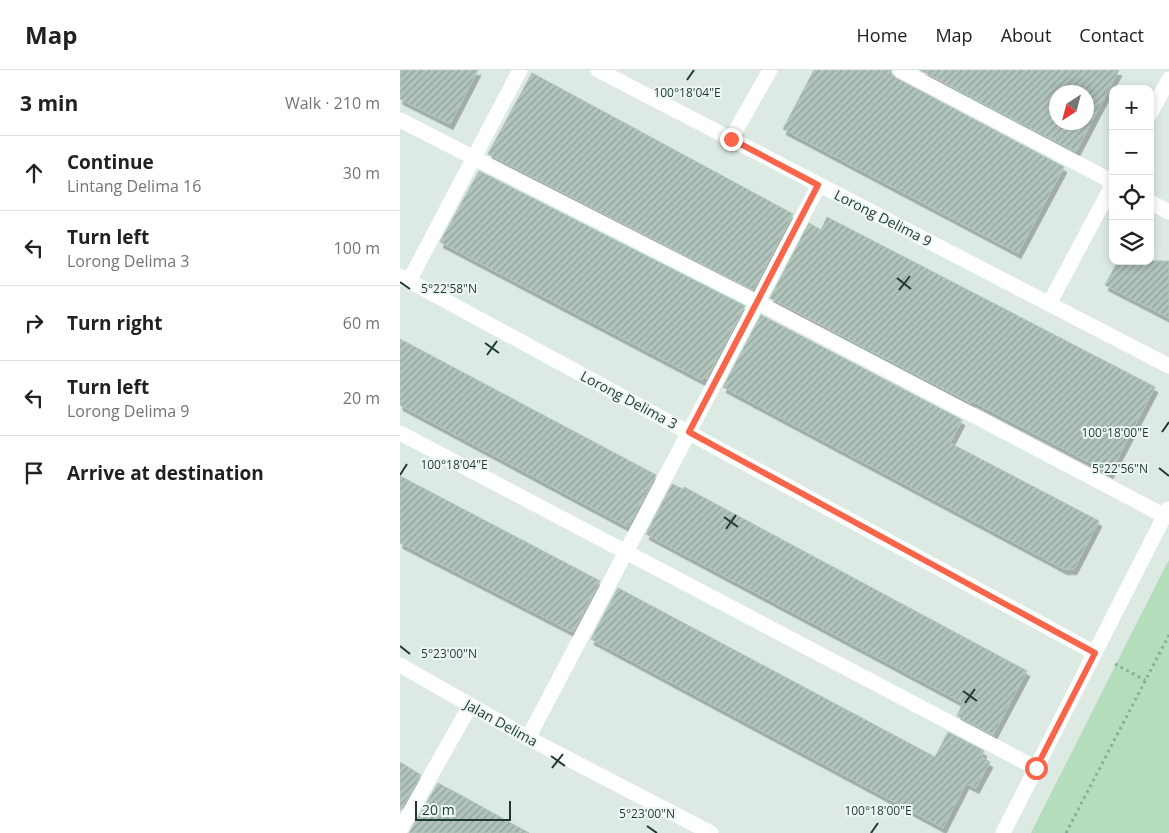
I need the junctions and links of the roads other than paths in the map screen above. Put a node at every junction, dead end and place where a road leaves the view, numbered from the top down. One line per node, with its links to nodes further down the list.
1 (520, 70): 9 (street)
2 (598, 70): 8 (street, Lorong Delima 9)
3 (770, 70): 8 (street)
4 (900, 70): 10 (street)
5 (1169, 79): 6 (street)
6 (1154, 107)
7 (400, 120): 9 (street)
8 (731, 139): 11 (street, Lorong Delima 9)
9 (474, 158): 15 (street); 16 (street)
10 (1109, 181)
11 (818, 185): 16 (street); 17 (street, Lorong Delima 9)
12 (1109, 191): 17 (street)
13 (1154, 204): 14 (street)
14 (1169, 212)
15 (405, 279): 19 (street, Lorong Delima 3)
16 (757, 302): 19 (street); 21 (street)
17 (1049, 304): 18 (street, Lorong Delima 9)
18 (1169, 366)
19 (689, 432): 22 (street); 23 (street, Lorong Delima 3)
20 (400, 433): 22 (street)
21 (1167, 512): 23 (street)
22 (626, 552): 26 (street); 27 (street)
23 (1095, 653): 27 (street)
24 (400, 665): 25 (street, Jalan Delima)
25 (470, 706): 26 (street, Jalan Delima); 28 (street)
26 (528, 738): 29 (street, Jalan Delima)
27 (1036, 768): 30 (street)
28 (400, 830)
29 (711, 833)
30 (1003, 833)

